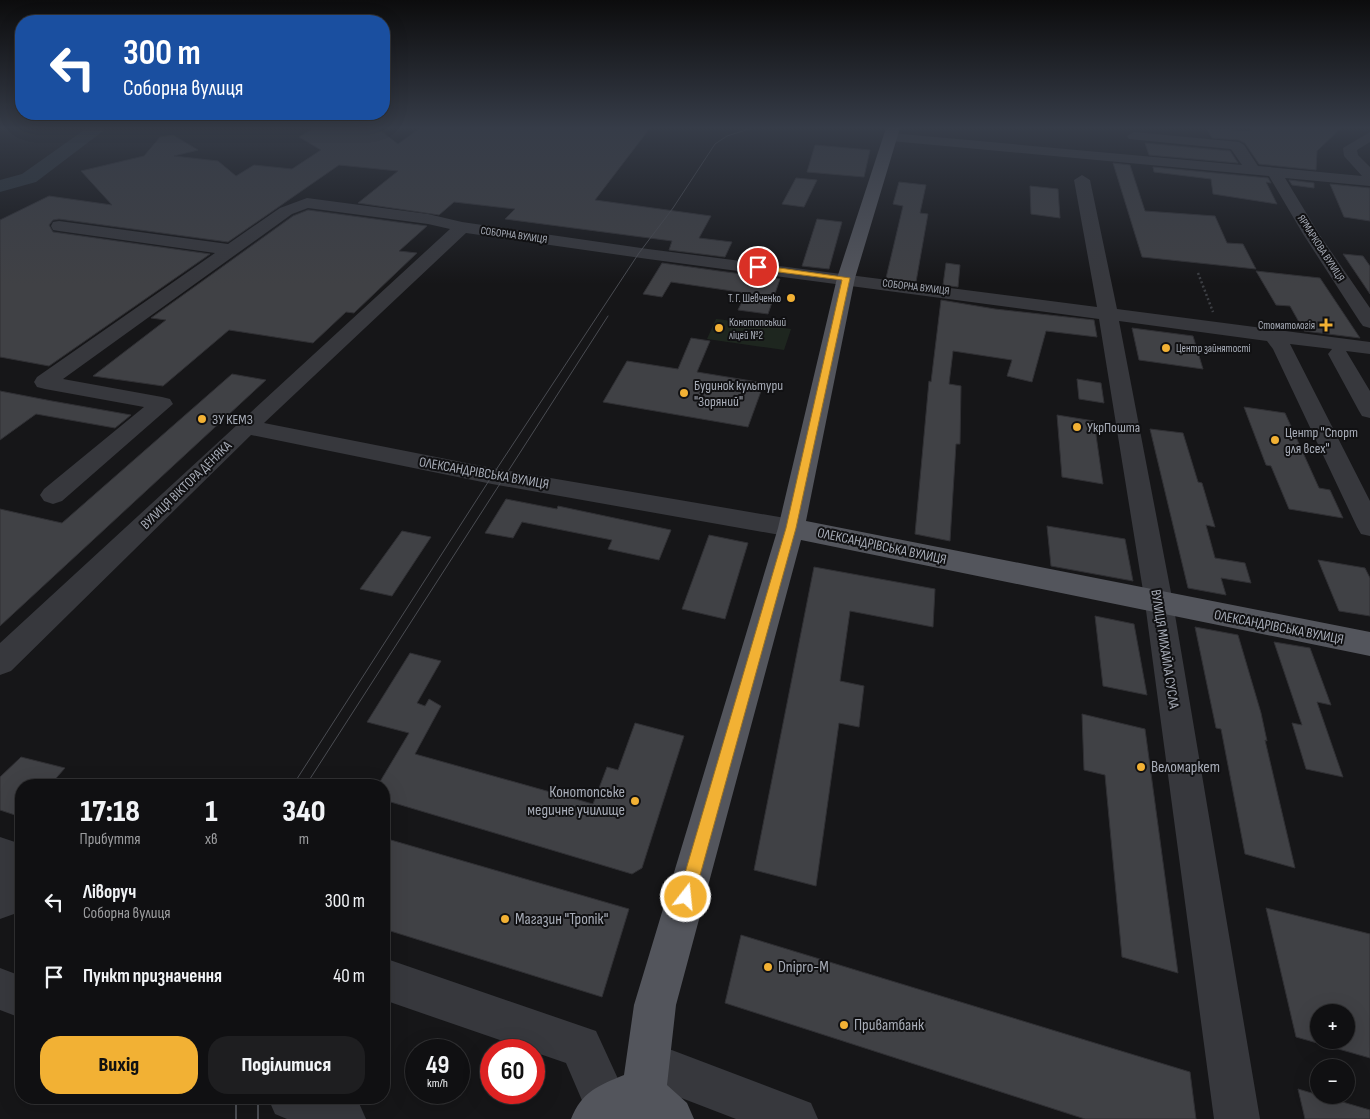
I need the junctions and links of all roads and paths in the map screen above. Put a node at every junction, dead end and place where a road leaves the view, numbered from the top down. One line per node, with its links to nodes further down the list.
1 (877, 180): 8 (main road)
2 (1082, 180): 9 (street, ВУЛИЦЯ МИХАЙЛА СУСЛА)
3 (1279, 180): 11 (street, ЯРМАРКОВА ВУЛИЦЯ)
4 (59, 226): 6 (street)
5 (462, 227): 6 (street, СОБОРНА ВУЛИЦЯ); 8 (street, СОБОРНА ВУЛИЦЯ); 16 (street, ВУЛИЦЯ ВІКТОРА ДЕНЯКА)
6 (231, 250): 18 (street, СОБОРНА ВУЛИЦЯ)
7 (1198, 273): 10 (path)
8 (846, 278): 9 (street, СОБОРНА ВУЛИЦЯ); 20 (main road)
9 (1108, 312): 12 (street, СОБОРНА ВУЛИЦЯ); 21 (street, ВУЛИЦЯ МИХАЙЛА СУСЛА)
10 (1214, 314)
11 (1370, 322)
12 (1272, 334): 13 (street, СОБОРНА ВУЛИЦЯ); 17 (street)
13 (1370, 348)
14 (1338, 354): 15 (street)
15 (1370, 411)
16 (246, 427): 20 (street, ОЛЕКСАНДРІВСЬКА ВУЛИЦЯ); 23 (street, ВУЛИЦЯ ВІКТОРА ДЕНЯКА)
17 (1360, 489): 19 (street)
18 (53, 495)
19 (1370, 527)
20 (791, 528): 21 (main road, ОЛЕКСАНДРІВСЬКА ВУЛИЦЯ); 31 (main road)
21 (1159, 603): 22 (main road, ОЛЕКСАНДРІВСЬКА ВУЛИЦЯ); 35 (street, ВУЛИЦЯ МИХАЙЛА СУСЛА)
22 (1370, 644)
23 (0, 662)
24 (0, 856): 25 (street)
25 (15, 861)
26 (15, 881): 27 (street)
27 (0, 900)
28 (390, 981): 31 (street)
29 (0, 989): 30 (street)
30 (15, 995)
31 (633, 1100): 34 (street)
32 (306, 1104): 33 (street)
33 (343, 1119)
34 (795, 1119)
35 (1237, 1119)

